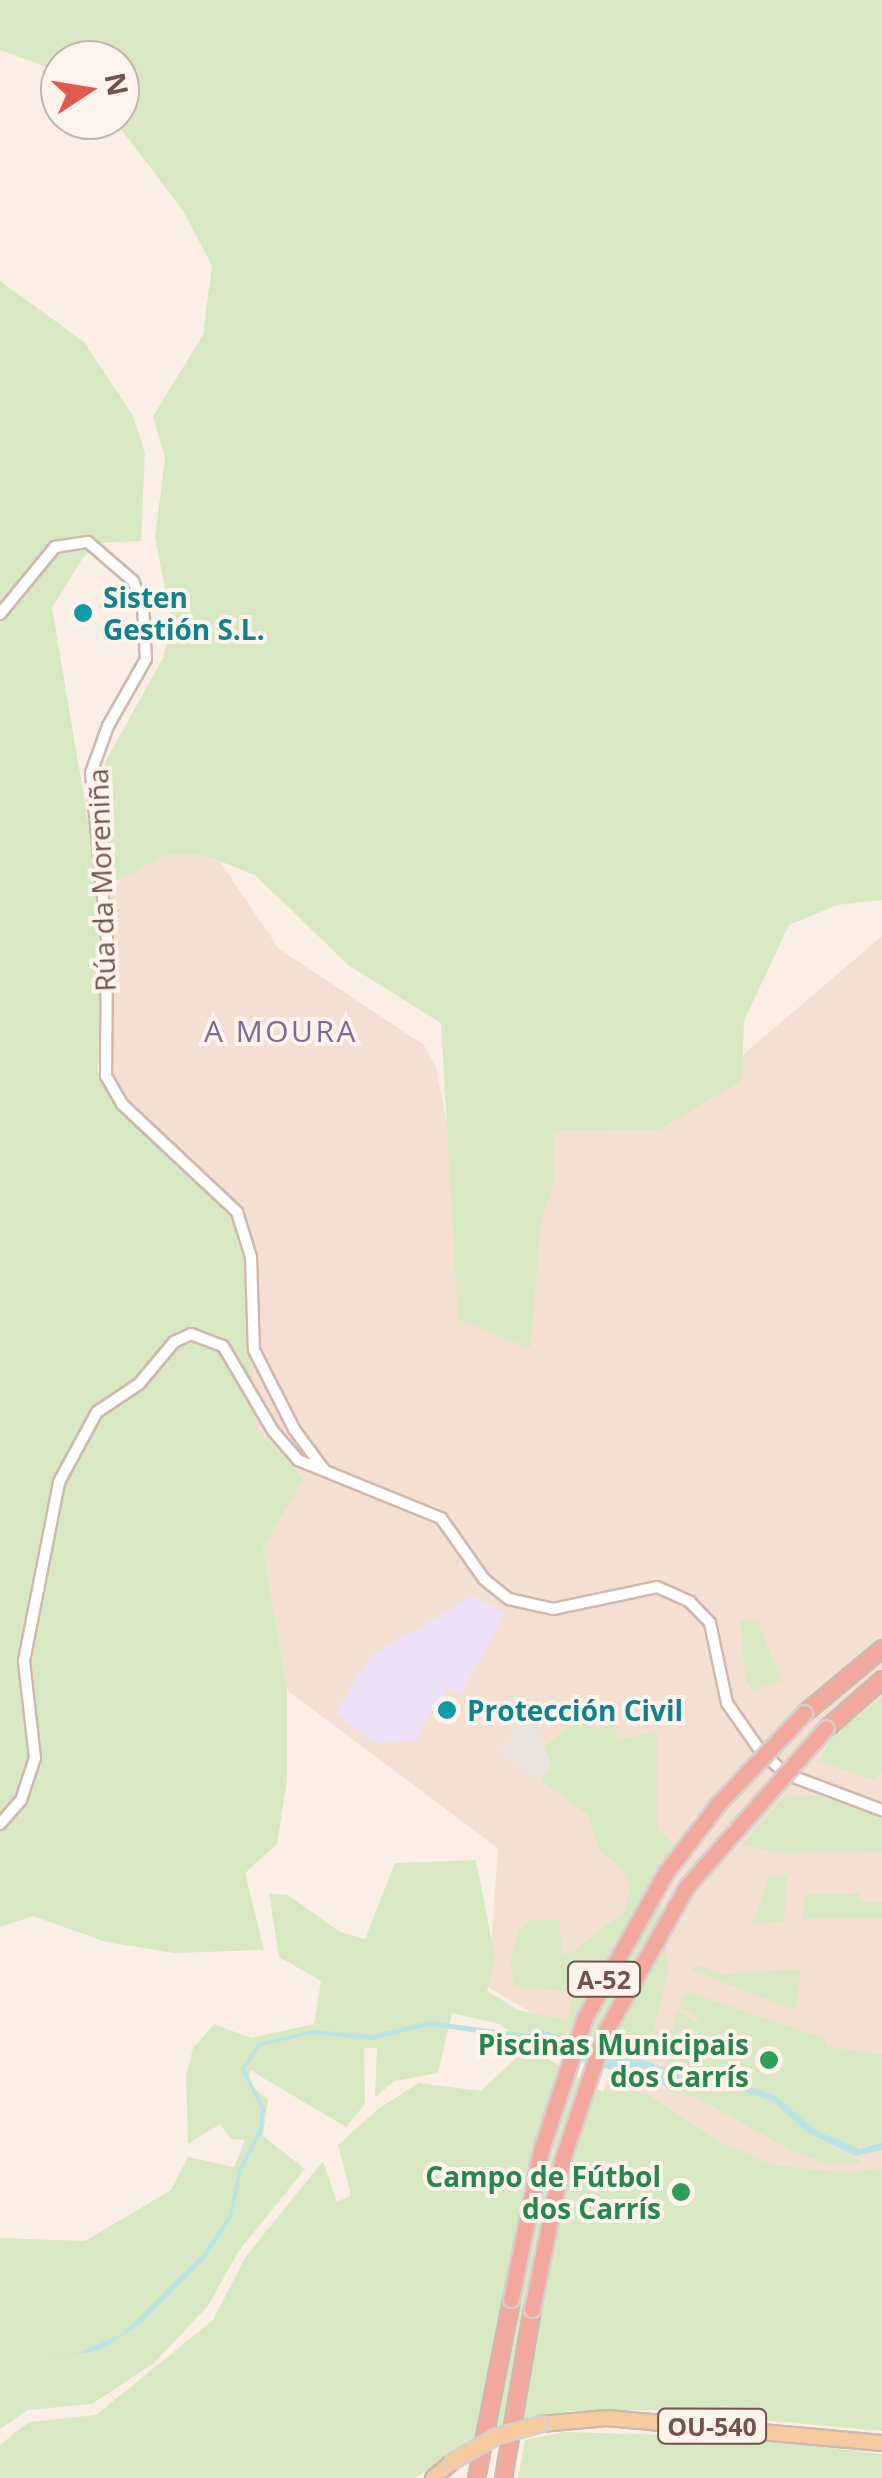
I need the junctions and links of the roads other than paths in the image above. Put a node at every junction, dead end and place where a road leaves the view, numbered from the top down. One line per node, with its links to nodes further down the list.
1 (0, 614): 2 (street, Rúa da Moreniña)
2 (329, 1475): 5 (street); 6 (street)
3 (882, 1648): 9 (highway, A-52, bridge)
4 (882, 1680): 10 (highway, A-52, bridge)
5 (882, 1810)
6 (0, 1824)
7 (882, 2442): 8 (main road, OU-540, bridge)
8 (433, 2478)
9 (476, 2478)
10 (503, 2478)

